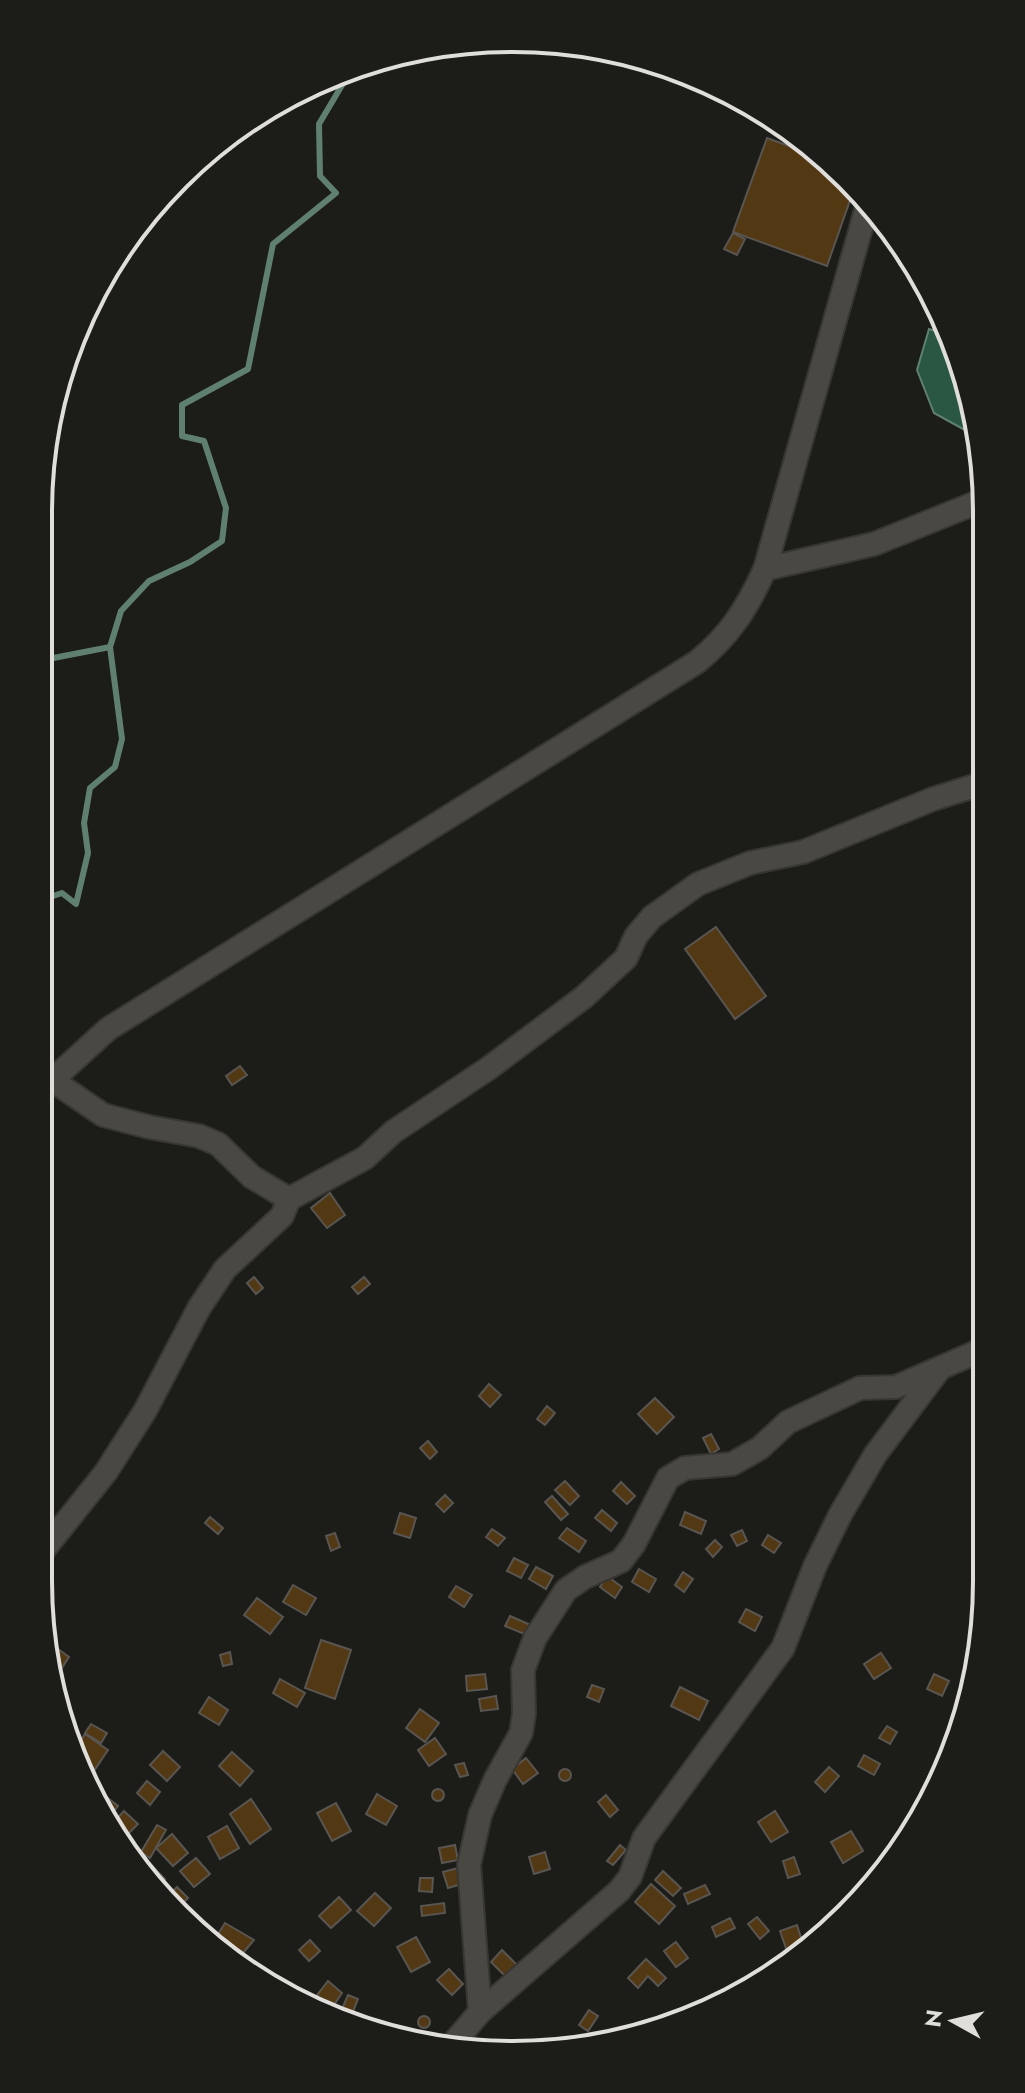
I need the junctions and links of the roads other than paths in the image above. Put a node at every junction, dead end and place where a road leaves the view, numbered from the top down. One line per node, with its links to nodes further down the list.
1 (864, 216): 3 (street)
2 (973, 504): 3 (street)
3 (765, 569): 5 (street)
4 (973, 786): 7 (street)
5 (52, 1080)
6 (52, 1090): 7 (street)
7 (289, 1199): 10 (street)
8 (973, 1354): 9 (street)
9 (939, 1370): 11 (street); 11 (street)
10 (52, 1540)
11 (480, 2012): 12 (street)
12 (458, 2038)

